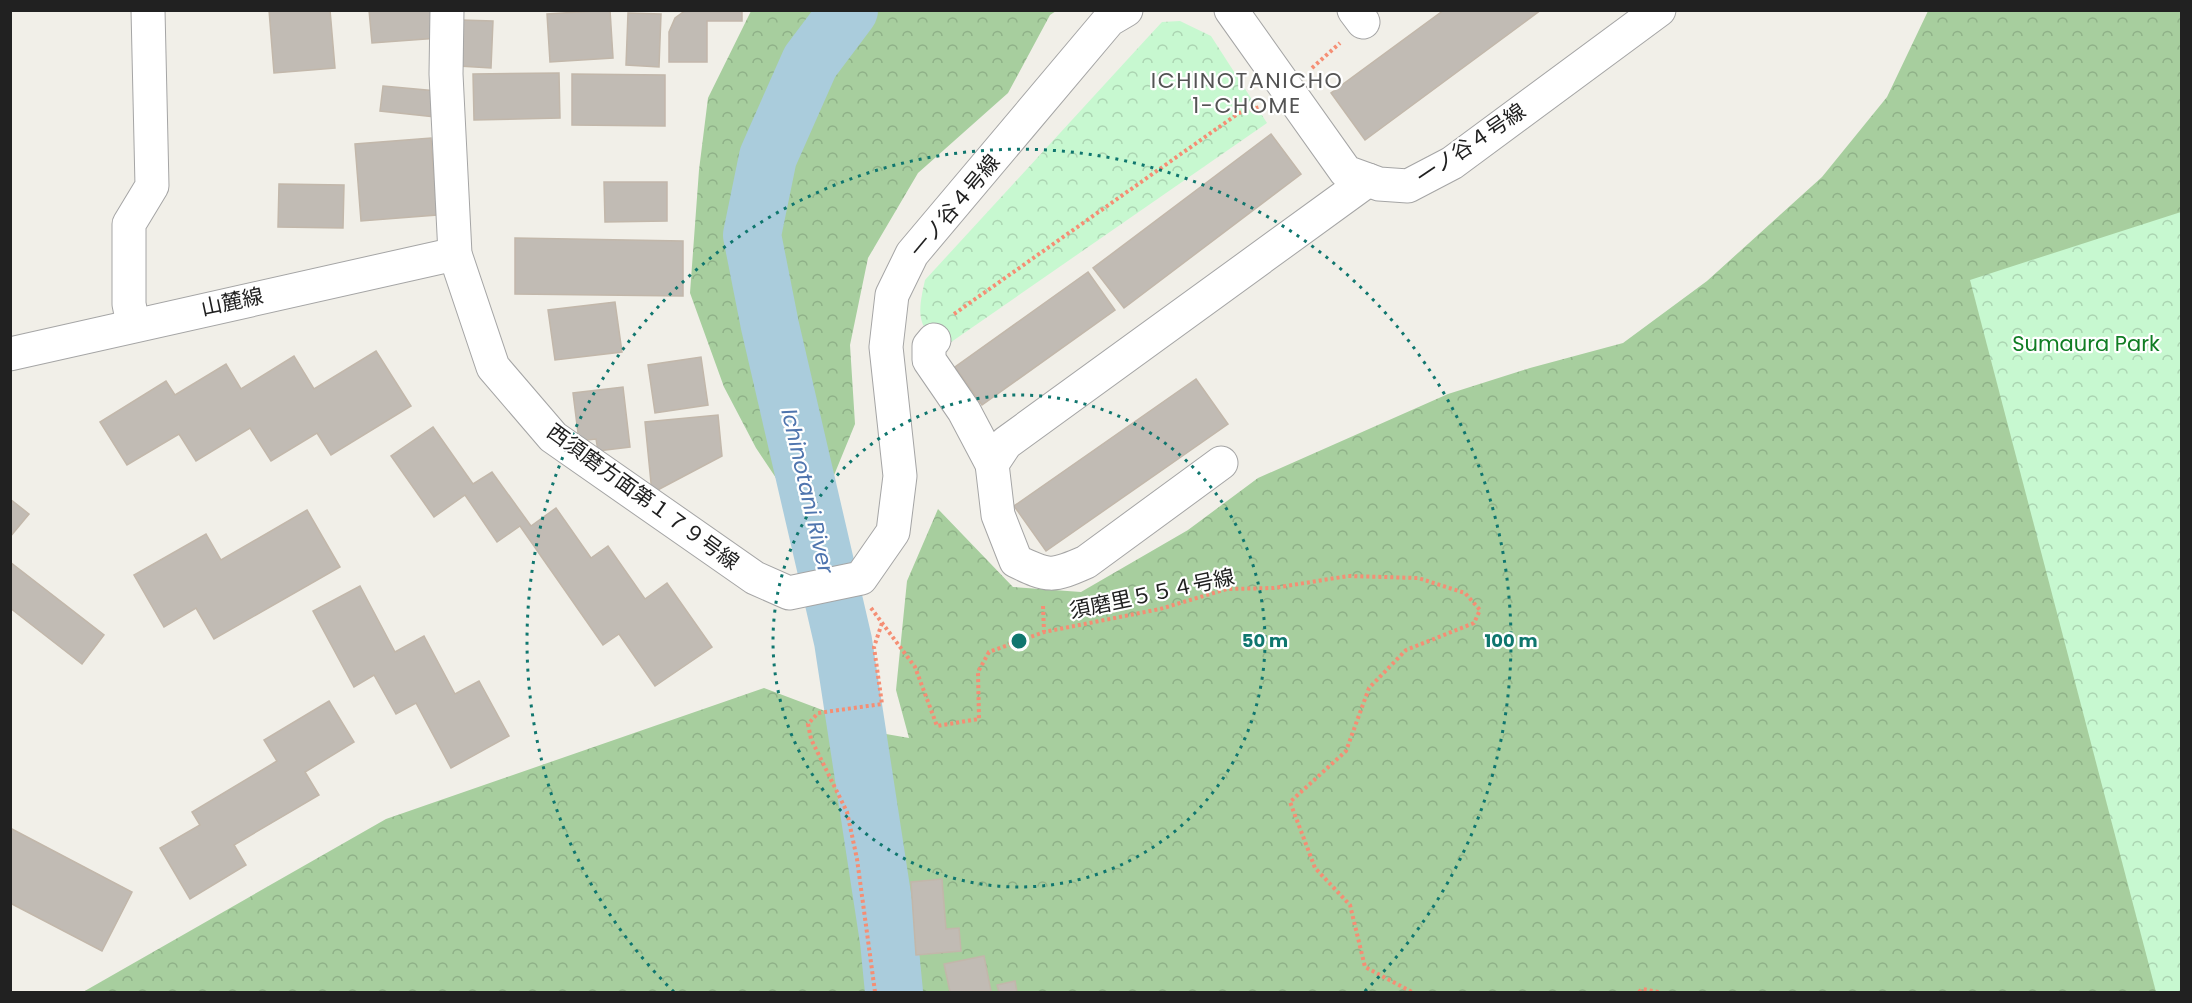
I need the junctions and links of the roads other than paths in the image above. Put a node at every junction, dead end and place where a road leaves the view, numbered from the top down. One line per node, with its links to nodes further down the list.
1 (148, 10): 8 (street)
2 (447, 10): 7 (street, 西須磨方面第１７９号線)
3 (1126, 10): 13 (street, 一ノ谷４号線)
4 (1231, 10): 6 (street, 一ノ谷４号線)
5 (1659, 10): 6 (street, 一ノ谷４号線)
6 (1368, 180): 12 (street)
7 (455, 254): 8 (street, 山麓線); 13 (street, 西須磨方面第１７９号線)
8 (133, 324): 10 (street, 山麓線)
9 (934, 340): 12 (street)
10 (10, 354)
11 (1221, 463): 12 (street)
12 (992, 464)
13 (789, 593)

